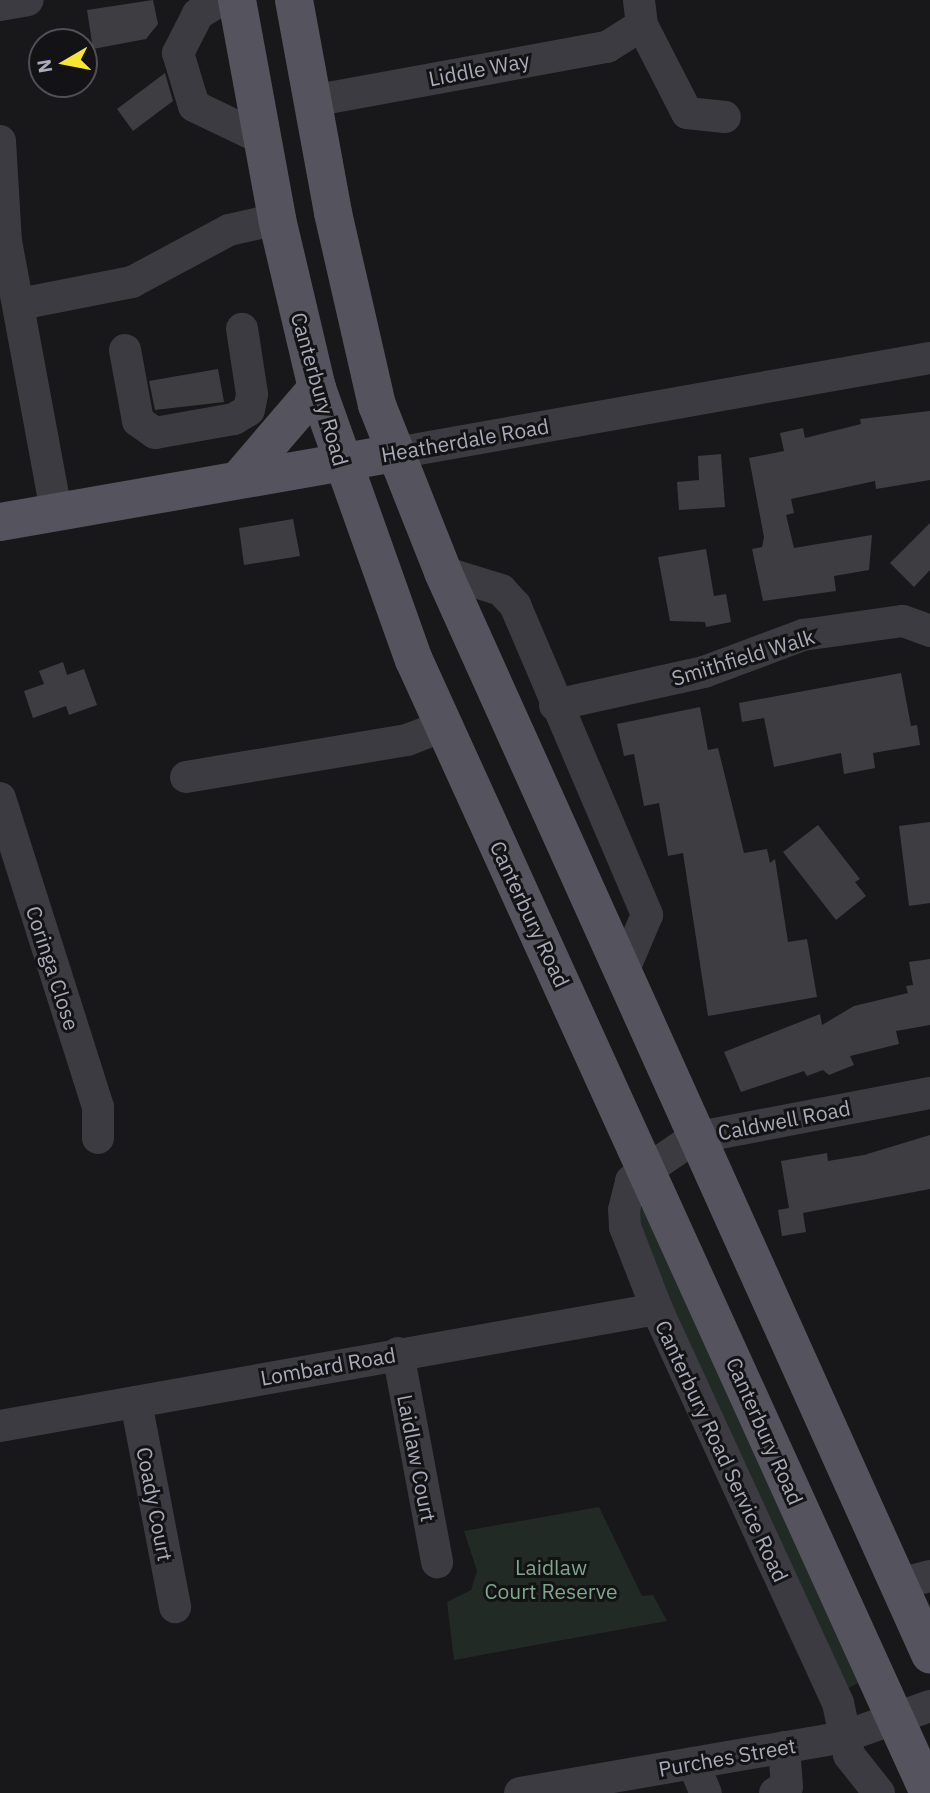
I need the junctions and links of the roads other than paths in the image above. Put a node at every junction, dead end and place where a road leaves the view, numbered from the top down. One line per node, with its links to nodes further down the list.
1 (28, 0): 5 (street)
2 (221, 0): 9 (street)
3 (237, 0): 9 (main road, Canterbury Road)
4 (294, 0): 7 (main road)
5 (0, 5)
6 (641, 13): 7 (street, Liddle Way); 8 (street, Liddle Way)
7 (312, 101): 17 (main road)
8 (725, 117)
9 (263, 139): 11 (main road, Canterbury Road)
10 (0, 141): 12 (street)
11 (277, 219): 12 (street); 16 (main road, Canterbury Road)
12 (20, 303): 20 (street)
13 (242, 330): 14 (street)
14 (125, 350)
15 (930, 358): 17 (street, Heatherdale Road)
16 (317, 388): 18 (main road, Canterbury Road); 19 (main road)
17 (396, 453): 18 (main road, Heatherdale Road); 22 (main road)
18 (340, 461): 19 (main road, Heatherdale Road); 25 (main road, Canterbury Road)
19 (239, 479): 20 (main road, Heatherdale Road)
20 (56, 511): 21 (main road, Heatherdale Road)
21 (0, 522)
22 (443, 572): 24 (street); 29 (main road)
23 (930, 631): 24 (street, Smithfield Walk)
24 (555, 705): 29 (street)
25 (444, 726): 26 (street); 33 (main road, Canterbury Road)
26 (186, 777)
27 (0, 798): 28 (street, Coringa Close)
28 (5, 836): 31 (street, Coringa Close)
29 (622, 974): 32 (main road)
30 (930, 1093): 32 (street, Caldwell Road)
31 (98, 1138)
32 (695, 1138): 33 (street, Caldwell Road); 39 (main road)
33 (646, 1167): 34 (street, Canterbury Road Service Road); 43 (main road, Canterbury Road)
34 (657, 1309): 35 (street, Lombard Road); 44 (street, Canterbury Road Service Road)
35 (398, 1353): 36 (street, Lombard Road); 38 (street, Laidlaw Court)
36 (136, 1402): 37 (street, Lombard Road); 40 (street, Coady Court)
37 (0, 1426)
38 (437, 1562)
39 (915, 1580): 41 (main road)
40 (175, 1607)
41 (930, 1654)
42 (930, 1706): 43 (street, Purches Street)
43 (895, 1719): 44 (street, Purches Street); 51 (main road, Canterbury Road)
44 (843, 1737): 45 (street, Purches Street); 50 (street)
45 (785, 1747): 46 (street, Purches Street); 49 (street)
46 (693, 1763): 47 (street, Purches Street); 48 (street)
47 (520, 1793)
48 (706, 1793)
49 (775, 1793)
50 (879, 1793)
51 (929, 1793)

